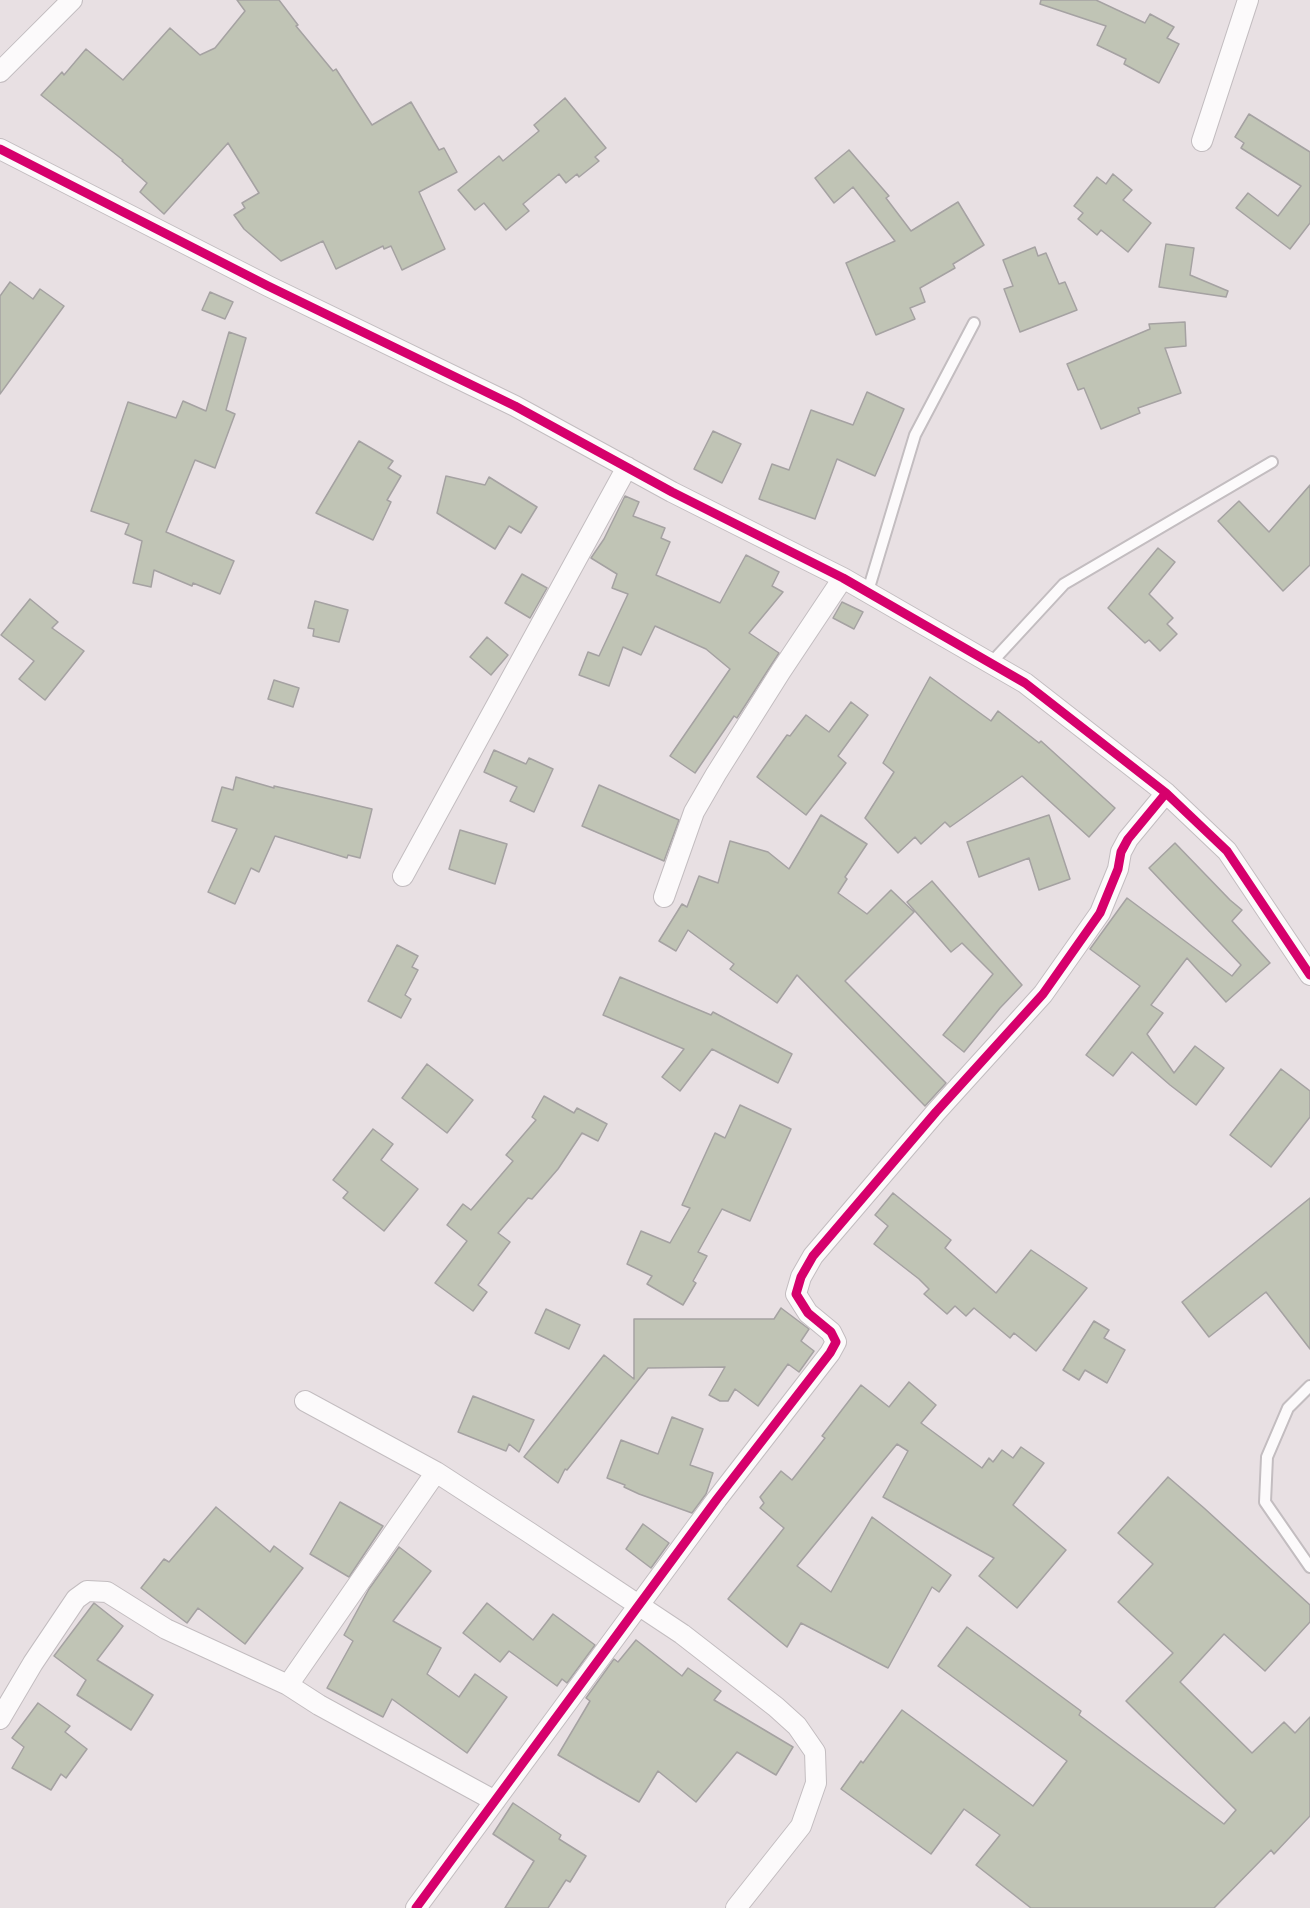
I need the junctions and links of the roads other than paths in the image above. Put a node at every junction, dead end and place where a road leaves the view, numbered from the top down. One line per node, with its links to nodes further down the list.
1 (72, 0): 3 (street)
2 (1248, 0): 4 (street)
3 (0, 72)
4 (1202, 141)
5 (0, 149): 8 (street)
6 (974, 322): 10 (lane)
7 (1272, 462): 11 (lane)
8 (627, 467): 9 (street); 13 (street)
9 (843, 578): 10 (street); 14 (street)
10 (868, 591): 11 (street)
11 (992, 663): 12 (street)
12 (1166, 793): 15 (street); 20 (street)
13 (403, 876)
14 (664, 897)
15 (1310, 975)
16 (1310, 1386): 19 (lane)
17 (305, 1401): 18 (street)
18 (436, 1472): 20 (street); 21 (street)
19 (1310, 1567)
20 (639, 1605): 23 (street); 25 (street)
21 (288, 1685): 22 (street); 23 (street)
22 (0, 1719)
23 (495, 1801): 24 (street)
24 (416, 1908)
25 (736, 1908)

